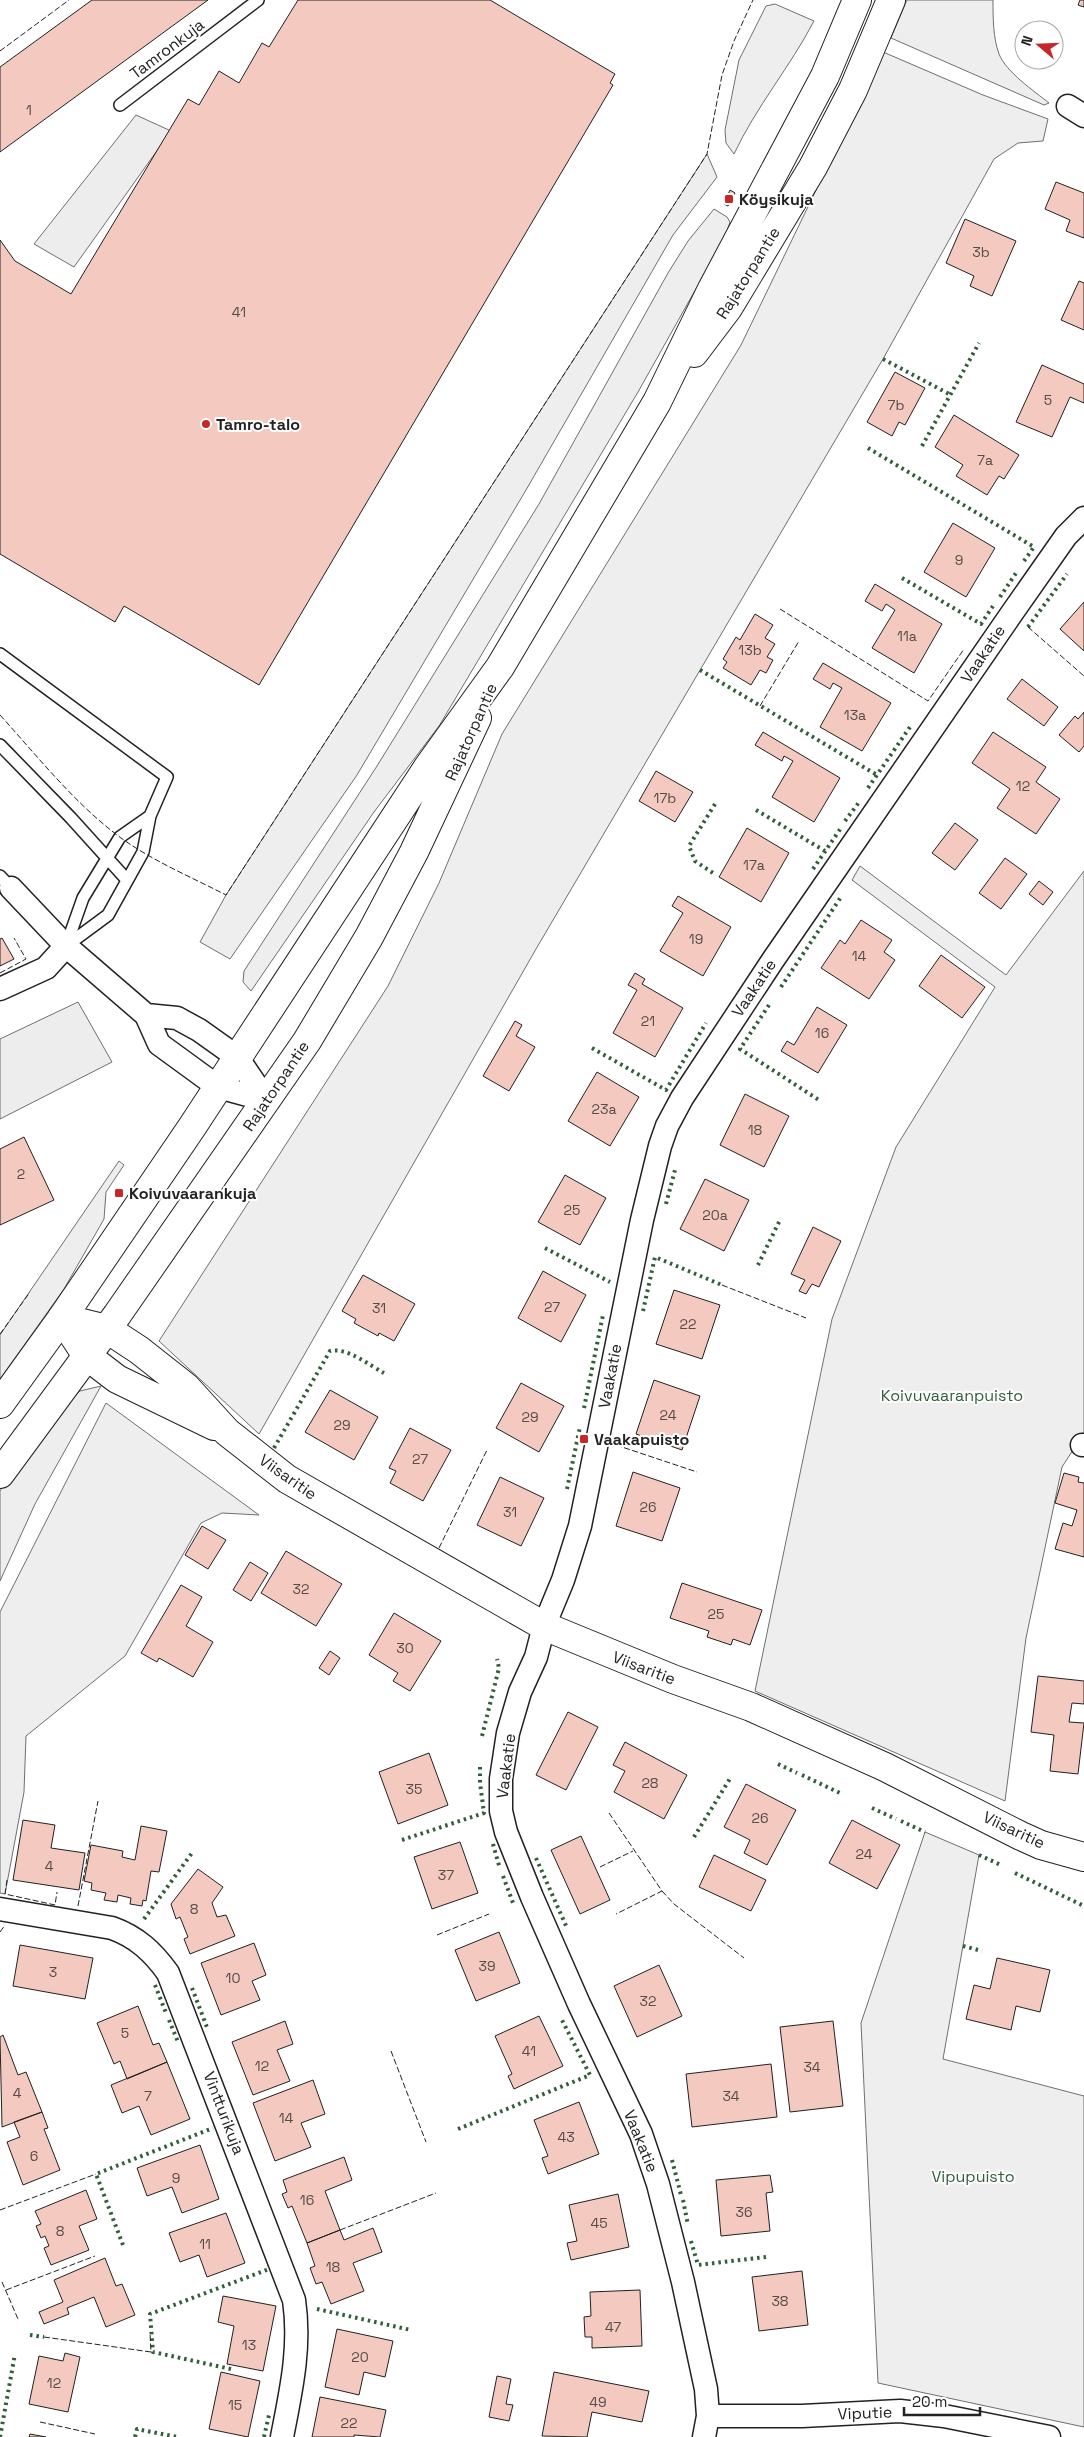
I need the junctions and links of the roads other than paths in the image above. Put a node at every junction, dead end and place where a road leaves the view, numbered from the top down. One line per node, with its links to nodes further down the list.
1 (258, 0): 4 (lane, Tamronkuja)
2 (857, 0): 5 (main road, Rajatorpantie)
3 (891, 0): 5 (main road, Rajatorpantie)
4 (120, 105)
5 (657, 402): 8 (main road, Rajatorpantie)
6 (1084, 518): 26 (street, Vaakatie)
7 (0, 654): 10 (lane)
8 (500, 667): 17 (main road, Rajatorpantie); 19 (main road, Rajatorpantie)
9 (0, 745): 11 (lane)
10 (150, 816): 11 (lane); 12 (lane)
11 (106, 860): 12 (lane); 14 (lane)
12 (127, 880): 14 (lane)
13 (5, 882): 14 (street)
14 (66, 946): 15 (street); 16 (street)
15 (0, 990)
16 (146, 1015): 17 (street); 18 (street)
17 (236, 1057): 18 (main road, Rajatorpantie); 19 (street)
18 (218, 1087): 19 (street); 20 (main road, Rajatorpantie)
19 (266, 1100): 21 (main road, Rajatorpantie)
20 (62, 1318): 21 (main road, Viisaritie); 22 (main road, Viisaritie); 23 (main road, Rajatorpantie)
21 (107, 1329): 22 (main road, Rajatorpantie); 24 (main road, Viisaritie)
22 (87, 1356): 24 (main road, Viisaritie); 25 (main road, Rajatorpantie)
23 (0, 1404)
24 (227, 1432): 26 (main road, Viisaritie)
25 (0, 1474)
26 (544, 1626): 27 (main road, Viisaritie); 29 (street, Vaakatie)
27 (1084, 1857)
28 (0, 1909): 30 (street, Vintturikuja)
29 (706, 2427): 31 (street, Viputie)
30 (282, 2437)
31 (1049, 2437)

